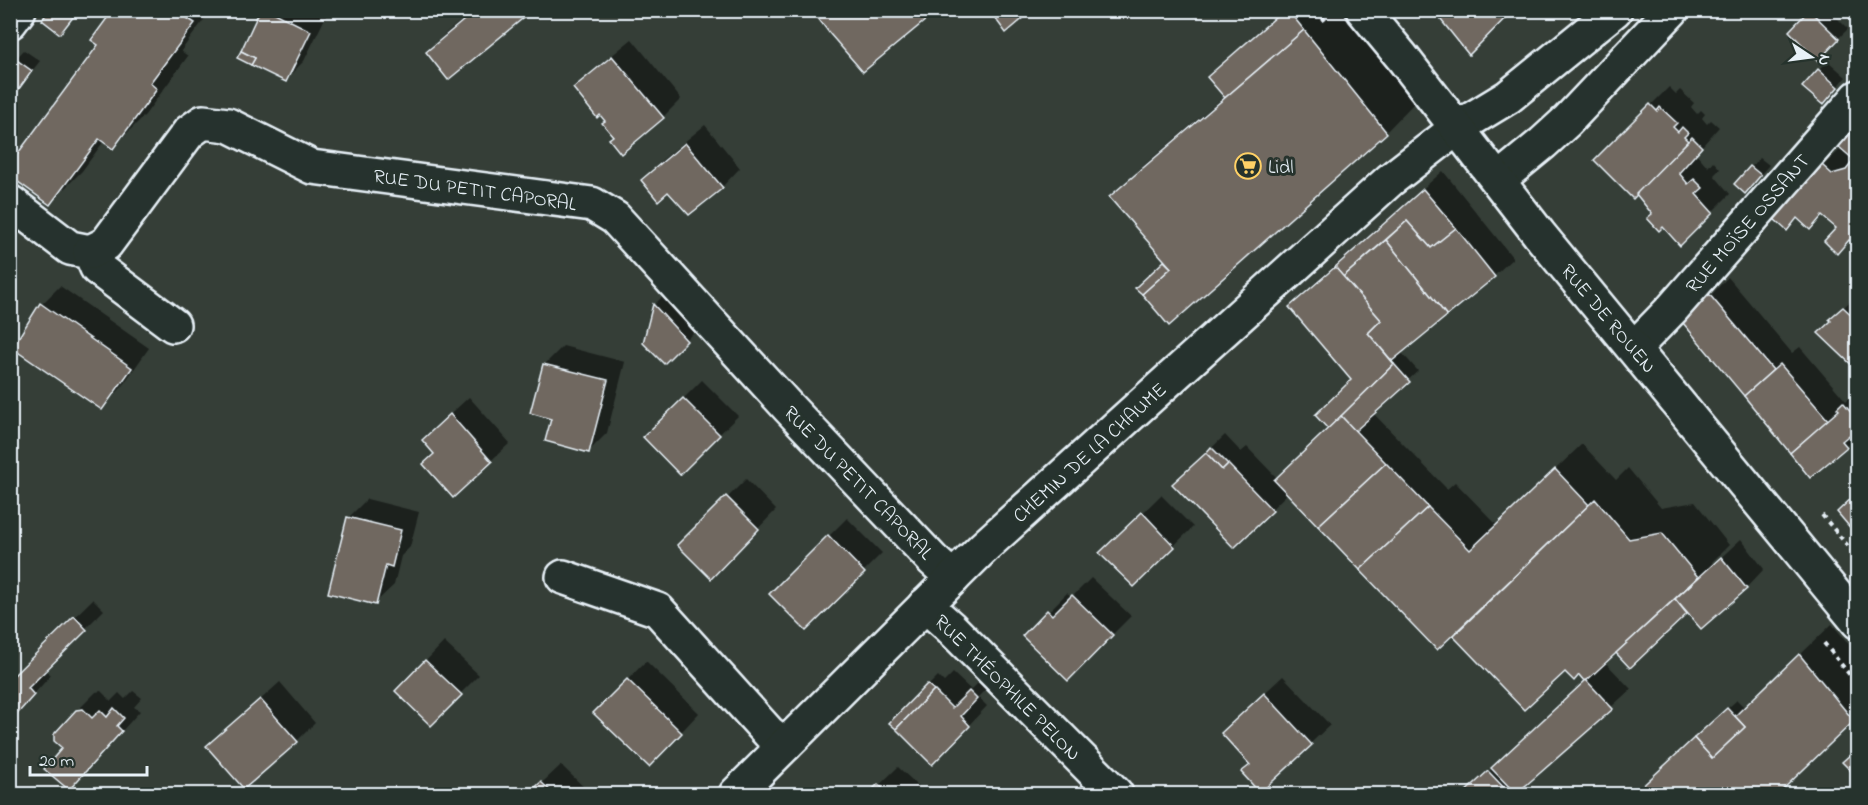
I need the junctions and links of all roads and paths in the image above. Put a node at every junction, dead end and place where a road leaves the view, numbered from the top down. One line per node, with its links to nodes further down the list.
1 (19, 10): 5 (street)
2 (1363, 10): 7 (street, RUE DE ROUEN)
3 (1615, 10): 7 (street, CHEMIN DE LA CHAUME)
4 (1672, 10): 8 (street)
5 (10, 22)
6 (1857, 97): 12 (street, RUE MOÏSE OSSANT)
7 (1457, 128): 8 (street, RUE DE ROUEN); 14 (street, CHEMIN DE LA CHAUME)
8 (1498, 180): 12 (street, RUE DE ROUEN)
9 (10, 201): 10 (street)
10 (90, 252): 11 (street); 14 (street, RUE DU PETIT CAPORAL)
11 (173, 325)
12 (1634, 348): 16 (street, RUE DE ROUEN)
13 (563, 577): 17 (street)
14 (952, 578): 15 (street, CHEMIN DE LA CHAUME)
15 (926, 605): 17 (street, CHEMIN DE LA CHAUME); 19 (street, RUE THÉOPHILE PELON)
16 (1857, 622)
17 (785, 745): 18 (street, CHEMIN DE LA CHAUME)
18 (736, 795)
19 (1116, 795)

